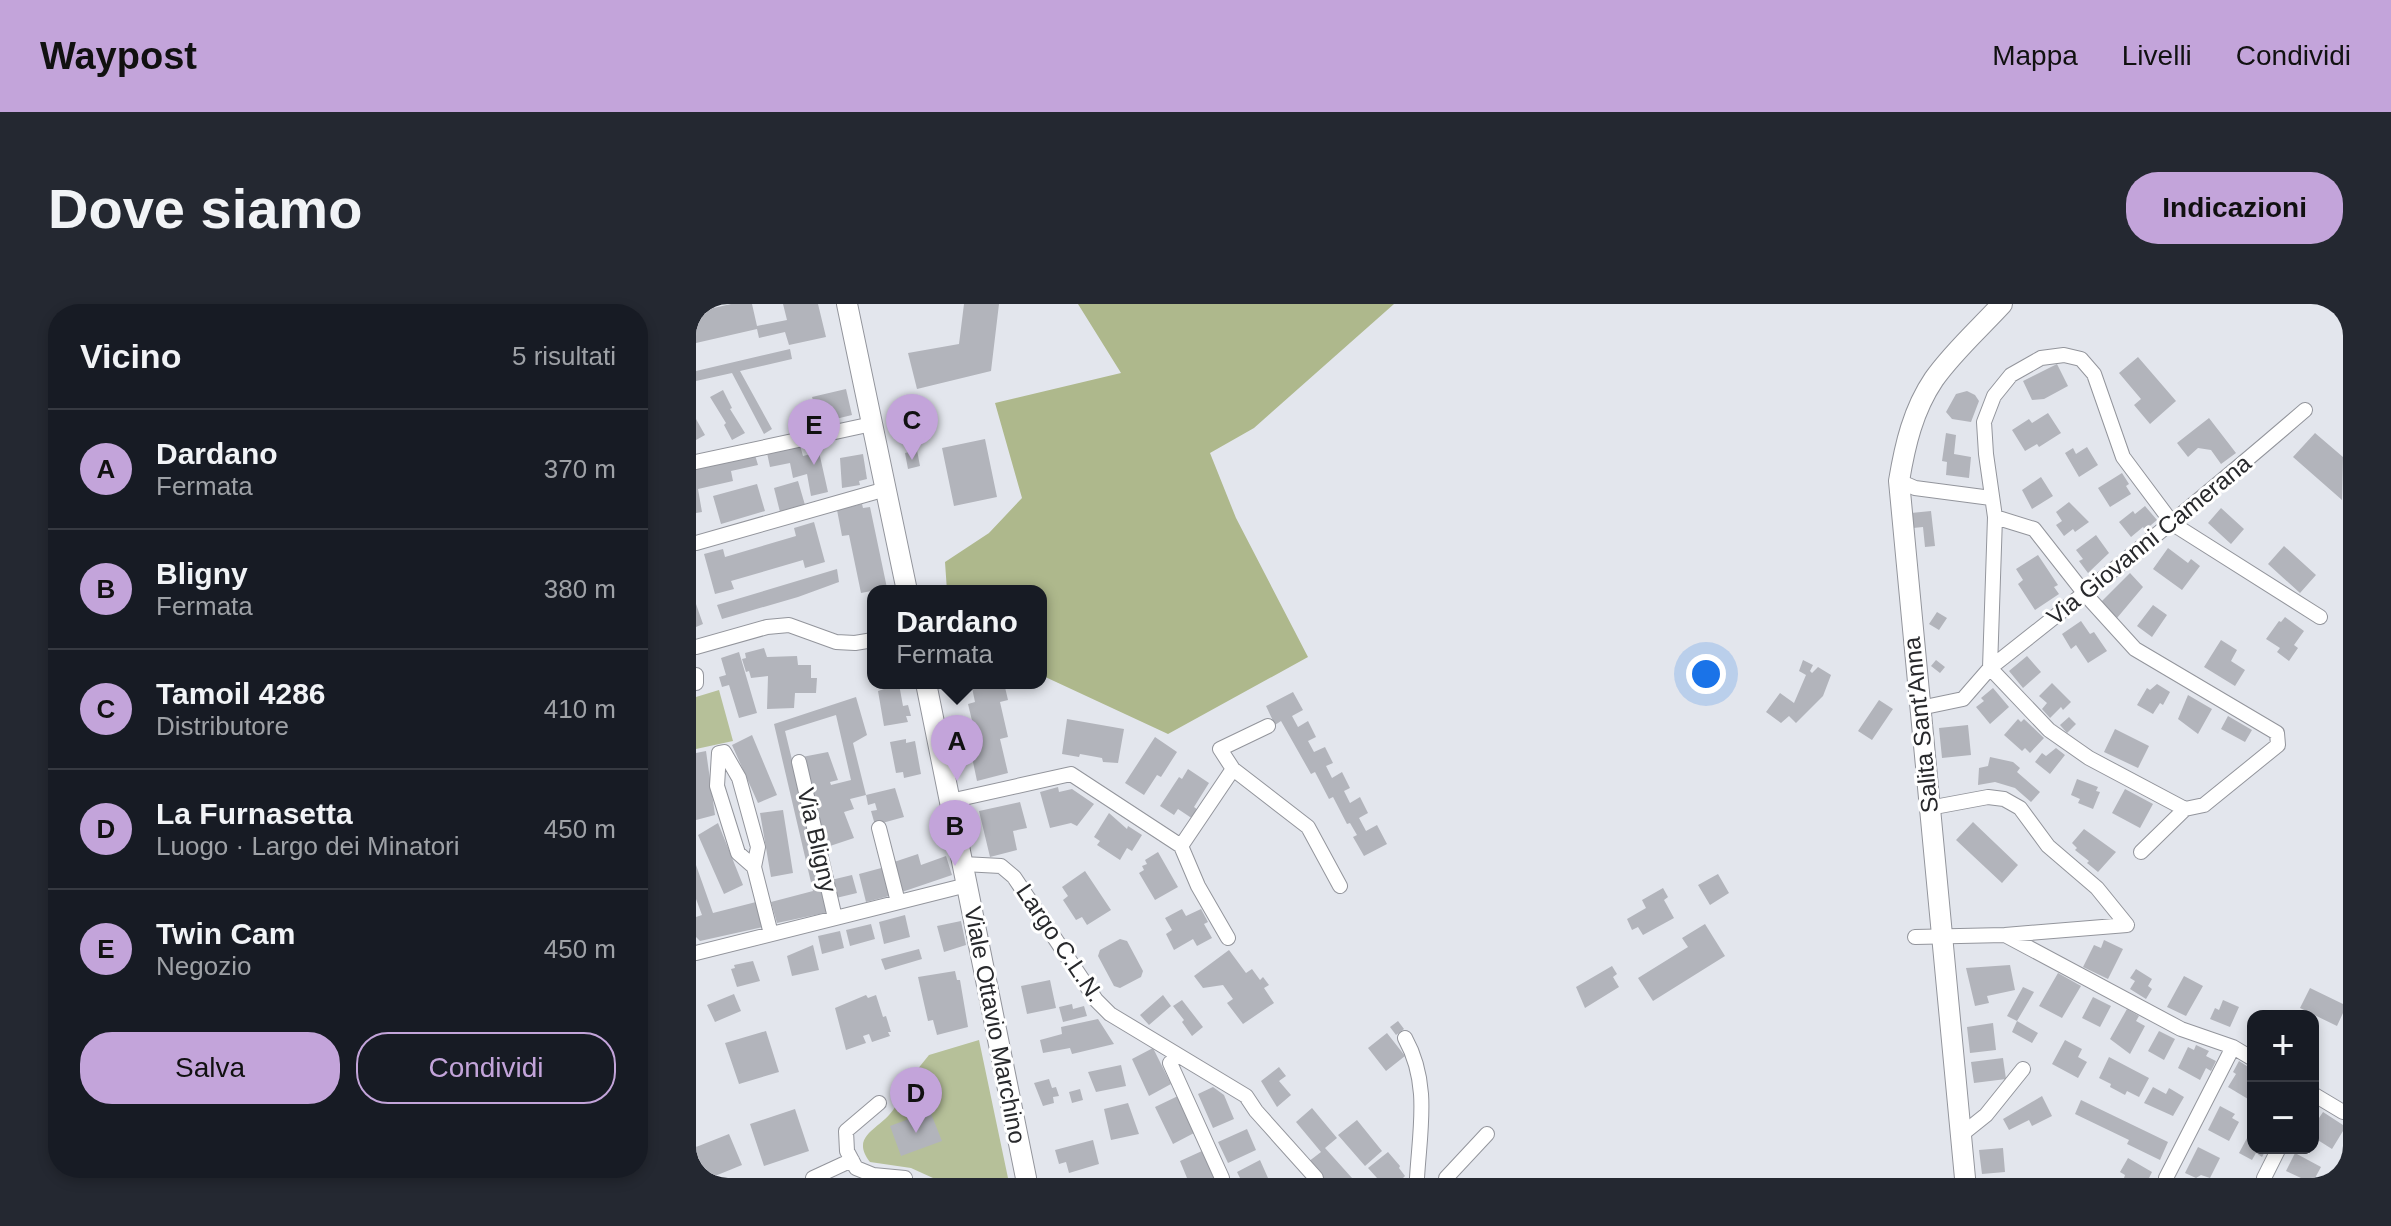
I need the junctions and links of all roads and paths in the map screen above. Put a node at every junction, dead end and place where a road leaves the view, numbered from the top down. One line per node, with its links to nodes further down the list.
1 (847, 304): 4 (street)
2 (2002, 304): 6 (street, Salita Sant'Anna)
3 (2305, 410): 10 (street, Via Giovanni Camerana)
4 (872, 424): 5 (street); 7 (street)
5 (696, 462)
6 (1899, 481): 8 (street); 21 (street, Salita Sant'Anna)
7 (886, 489): 11 (street); 12 (street)
8 (1991, 498): 9 (street); 10 (street)
9 (1995, 517): 13 (street); 17 (street)
10 (2173, 524): 13 (street, Via Giovanni Camerana); 14 (street)
11 (696, 543)
12 (906, 585)
13 (2085, 594): 17 (street, Via Giovanni Camerana); 27 (street)
14 (2320, 617)
15 (867, 641): 16 (street)
16 (696, 647)
17 (1990, 668): 21 (street, Via Giovanni Camerana); 27 (street)
18 (696, 675): 19 (street)
19 (696, 683)
20 (927, 689): 25 (street, Viale Ottavio Marchino)
21 (1920, 708): 26 (street, Salita Sant'Anna)
22 (1268, 726): 24 (street)
23 (799, 762): 35 (street, Via Bligny)
24 (1233, 769): 29 (street); 33 (street)
25 (950, 801): 29 (street); 32 (street, Viale Ottavio Marchino)
26 (1929, 808): 37 (street, Salita Sant'Anna); 38 (street)
27 (2185, 809): 30 (street)
28 (879, 828): 34 (street)
29 (1181, 846): 40 (street)
30 (2141, 852)
31 (754, 867): 31 (street); 36 (street)
32 (965, 874): 34 (street, Via Bligny); 54 (street, Viale Ottavio Marchino); 59 (street, Largo C.L.N.)
33 (1340, 886)
34 (898, 902): 35 (street, Via Bligny)
35 (835, 918): 36 (street, Via Bligny)
36 (771, 934): 41 (street, Via Bligny)
37 (1942, 935): 38 (street); 39 (street); 51 (street, Salita Sant'Anna)
38 (2005, 935): 43 (street)
39 (1915, 937)
40 (1228, 938)
41 (696, 953)
42 (1405, 1038): 60 (street)
43 (2233, 1047): 44 (street); 55 (street)
44 (2247, 1055)
45 (1170, 1063): 58 (street)
46 (2023, 1069): 51 (street)
47 (2319, 1098): 49 (street)
48 (879, 1103): 53 (street)
49 (2343, 1112)
50 (1487, 1134): 61 (street)
51 (1961, 1135): 62 (street, Salita Sant'Anna)
52 (2276, 1154): 63 (street)
53 (852, 1160): 56 (street); 57 (street)
54 (1024, 1176)
55 (2168, 1177)
56 (813, 1178)
57 (905, 1178)
58 (1222, 1178)
59 (1316, 1178)
60 (1417, 1178)
61 (1446, 1178)
62 (1965, 1178)
63 (2264, 1178)

